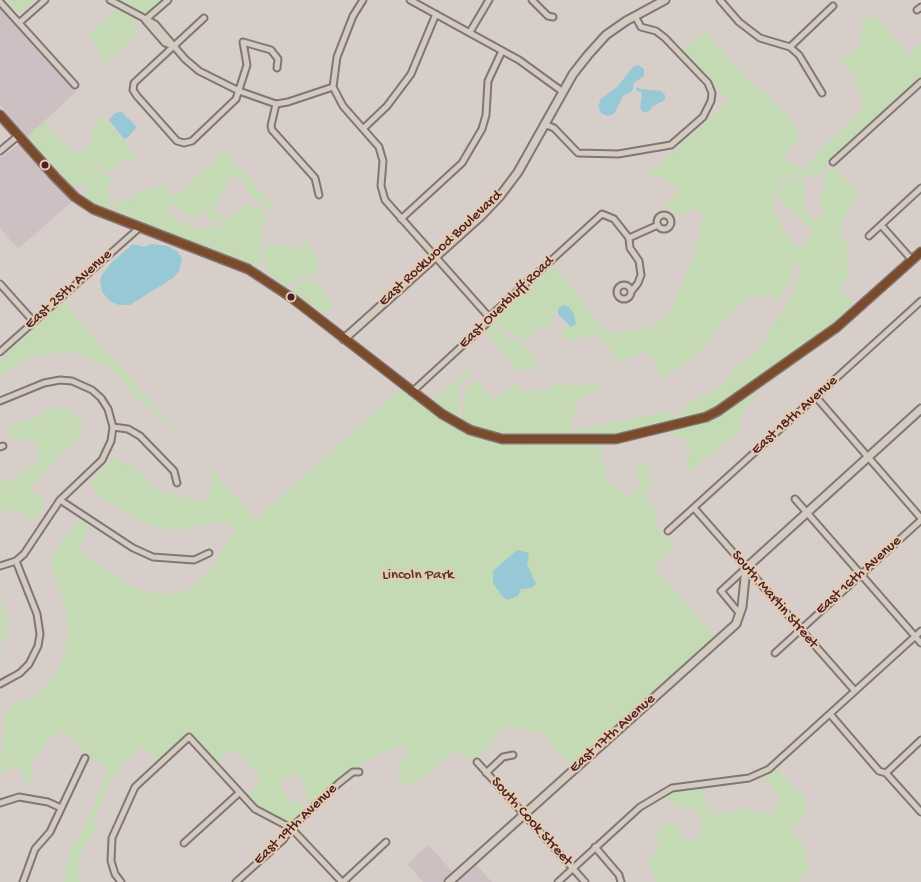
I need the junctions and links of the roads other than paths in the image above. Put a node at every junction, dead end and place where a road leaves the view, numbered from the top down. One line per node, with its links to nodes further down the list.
1 (45, 0): 17 (street)
2 (110, 0): 16 (street)
3 (168, 0): 16 (street)
4 (363, 0): 25 (street)
5 (410, 0): 12 (street)
6 (489, 0): 18 (street)
7 (532, 0): 13 (street)
8 (665, 0): 15 (street, East Rockwood Boulevard)
9 (720, 0): 20 (street)
10 (0, 2): 17 (street)
11 (833, 6): 20 (street)
12 (436, 14): 18 (street); 32 (street)
13 (553, 17)
14 (204, 18): 19 (street)
15 (637, 19): 27 (street, East Rockwood Boulevard); 31 (street)
16 (145, 20): 19 (street)
17 (19, 23): 24 (street)
18 (470, 32): 21 (street)
19 (173, 46): 26 (street); 26 (street)
20 (790, 47): 28 (street)
21 (502, 51): 27 (street); 38 (street)
22 (277, 68): 26 (street)
23 (921, 82): 35 (street)
24 (75, 85)
25 (333, 86): 29 (street); 32 (street)
26 (239, 91): 29 (street)
27 (562, 92): 31 (street, East Rockwood Boulevard)
28 (822, 92)
29 (276, 104): 37 (street)
30 (0, 115): 33 (street)
31 (547, 125): 45 (street, East Rockwood Boulevard)
32 (364, 128): 38 (street)
33 (18, 136): 34 (street); 41 (street)
34 (0, 151)
35 (833, 162)
36 (921, 188): 40 (street)
37 (320, 194)
38 (401, 219): 45 (street)
39 (658, 225): 43 (street)
40 (881, 225): 42 (street); 46 (street)
41 (139, 228): 51 (street, East 25th Avenue); 52 (street)
42 (869, 236)
43 (629, 238): 48 (street); 50 (street, East Overbluff Road)
44 (921, 252): 46 (street)
45 (435, 257): 50 (street); 52 (street, East Rockwood Boulevard)
46 (912, 260): 54 (street)
47 (0, 284): 51 (street)
48 (631, 292)
49 (921, 301): 55 (street, East 18th Avenue)
50 (490, 317): 54 (street, East Overbluff Road)
51 (34, 322): 53 (street, East 25th Avenue)
52 (344, 339): 54 (street)
53 (0, 352)
54 (412, 392)
55 (816, 397): 59 (street); 63 (street, East 18th Avenue)
56 (0, 400): 58 (street)
57 (921, 409): 59 (street)
58 (113, 427): 60 (street); 62 (street)
59 (869, 457): 64 (street); 65 (street)
60 (177, 483)
61 (795, 499): 64 (street)
62 (60, 500): 67 (street); 68 (street)
63 (694, 508): 66 (street, East 18th Avenue); 70 (street, South Martin Street)
64 (807, 513): 70 (street); 71 (street)
65 (921, 519): 71 (street, East 16th Avenue)
66 (668, 531)
67 (209, 553)
68 (16, 561): 69 (street); 78 (street)
69 (0, 566)
70 (746, 568): 72 (street); 72 (street); 73 (street, South Martin Street)
71 (862, 574): 73 (street, East 16th Avenue); 75 (street)
72 (740, 614): 92 (street, East 17th Avenue)
73 (800, 630): 77 (street, East 16th Avenue); 79 (street, South Martin Street)
74 (921, 630): 75 (street)
75 (915, 636): 76 (street); 79 (street)
76 (921, 644)
77 (775, 653)
78 (0, 684)
79 (855, 691): 80 (street)
80 (830, 714): 87 (street); 96 (street)
81 (921, 740): 87 (street)
82 (513, 755): 86 (street)
83 (85, 758): 90 (street)
84 (477, 762): 86 (street, South Cook Street)
85 (359, 772): 93 (street, East 19th Avenue)
86 (486, 772): 92 (street, South Cook Street)
87 (886, 773): 91 (street)
88 (239, 793): 93 (street); 95 (street); 99 (street)
89 (0, 803): 90 (street)
90 (61, 808): 98 (street)
91 (921, 812)
92 (524, 814): 97 (street, South Cook Street); 102 (street, East 17th Avenue)
93 (291, 828): 100 (street, East 19th Avenue); 101 (street)
94 (386, 842): 101 (street)
95 (184, 843)
96 (595, 847): 97 (street); 105 (street)
97 (573, 868): 103 (street); 104 (street, South Cook Street)
98 (23, 882)
99 (121, 882)
100 (236, 882)
101 (342, 882)
102 (448, 882)
103 (558, 882)
104 (585, 882)
105 (621, 882)

